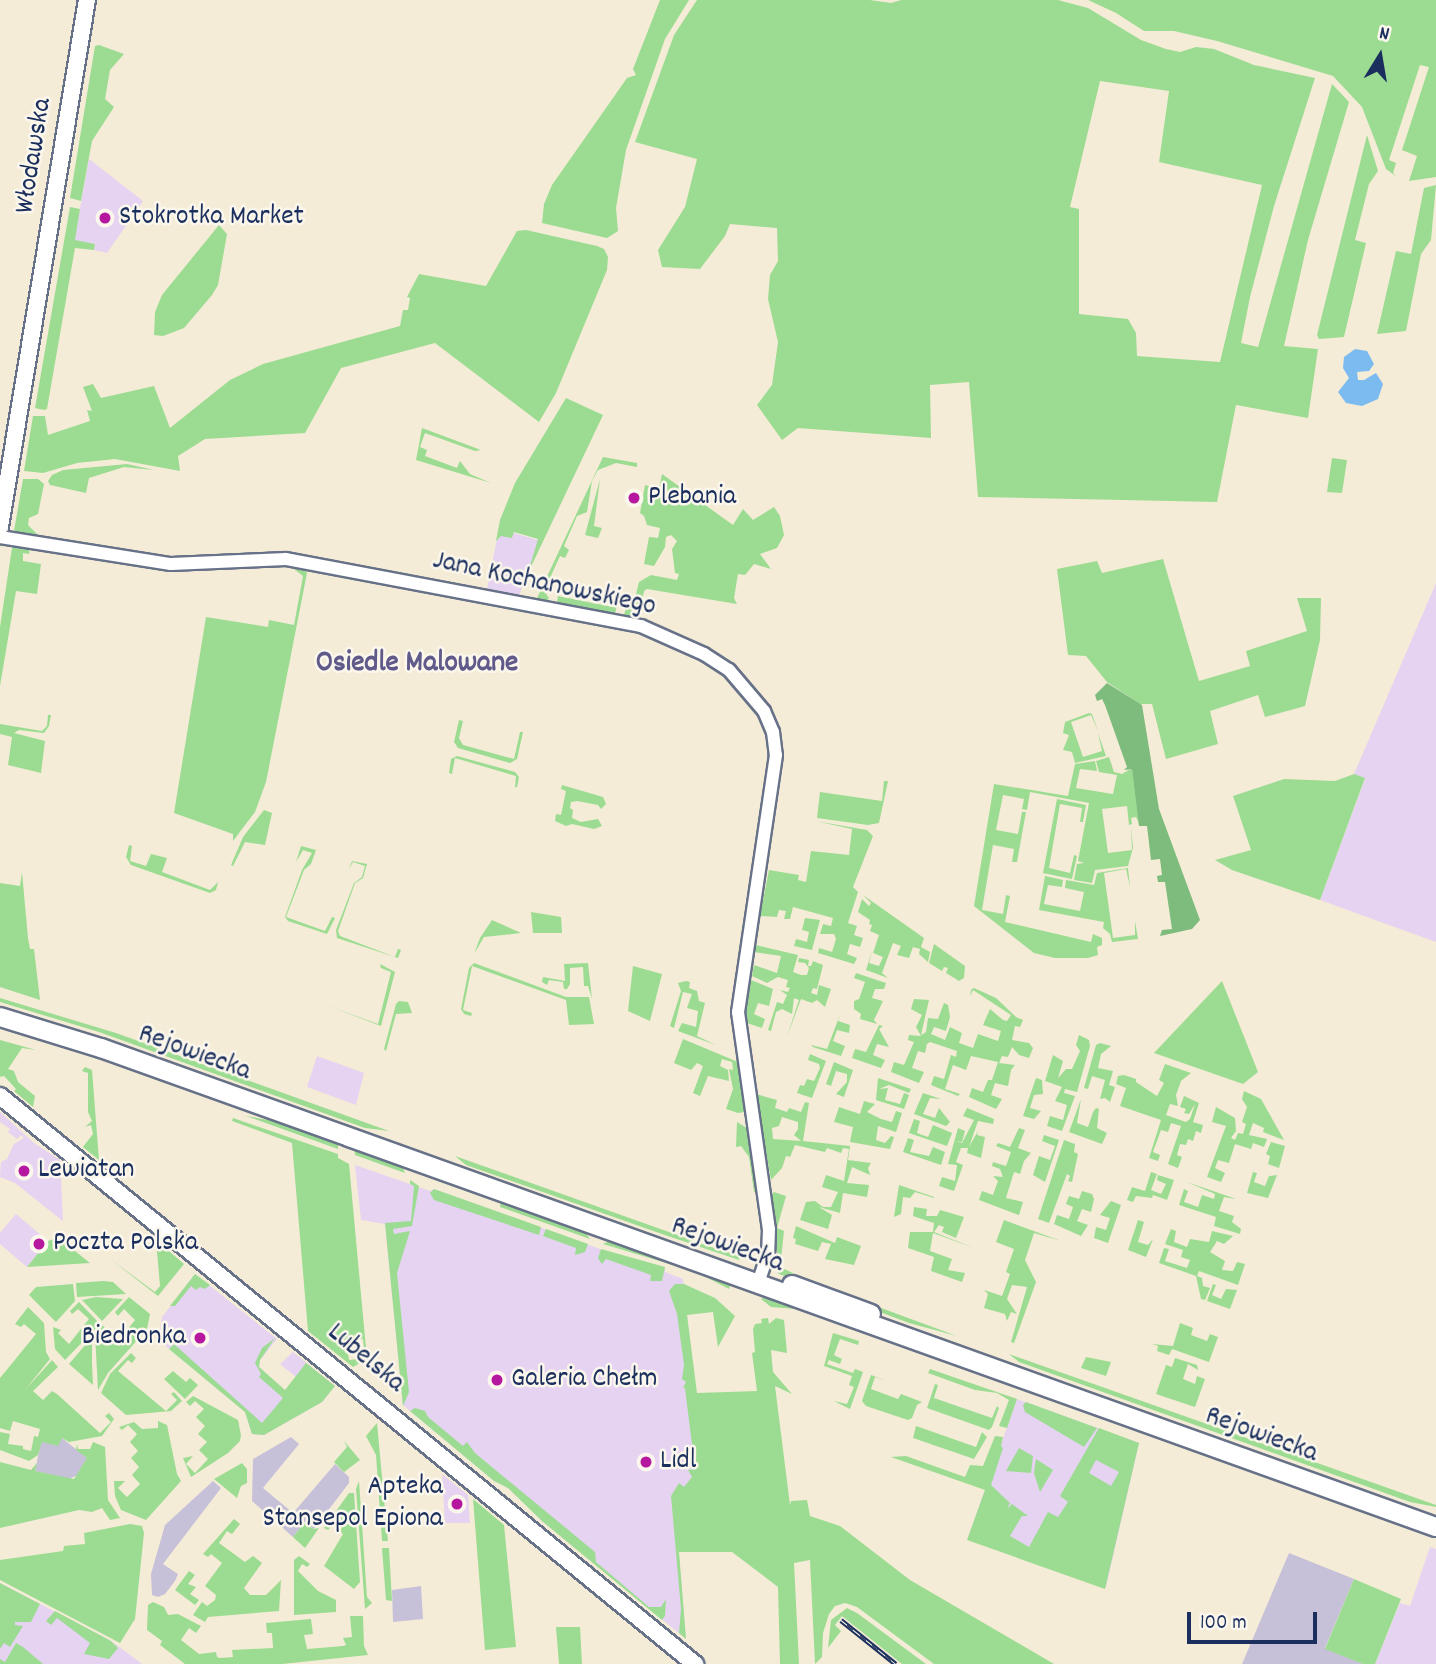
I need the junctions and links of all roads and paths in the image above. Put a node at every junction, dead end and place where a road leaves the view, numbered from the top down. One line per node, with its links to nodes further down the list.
1 (87, 0): 2 (main road, Włodawska)
2 (0, 527)
3 (0, 537): 6 (street, Jana Kochanowskiego)
4 (2, 1016): 6 (highway, Rejowiecka)
5 (0, 1096): 9 (main road, Lubelska)
6 (759, 1280): 7 (highway, Rejowiecka); 8 (highway, Rejowiecka)
7 (1436, 1515)
8 (1436, 1527)
9 (695, 1664)

